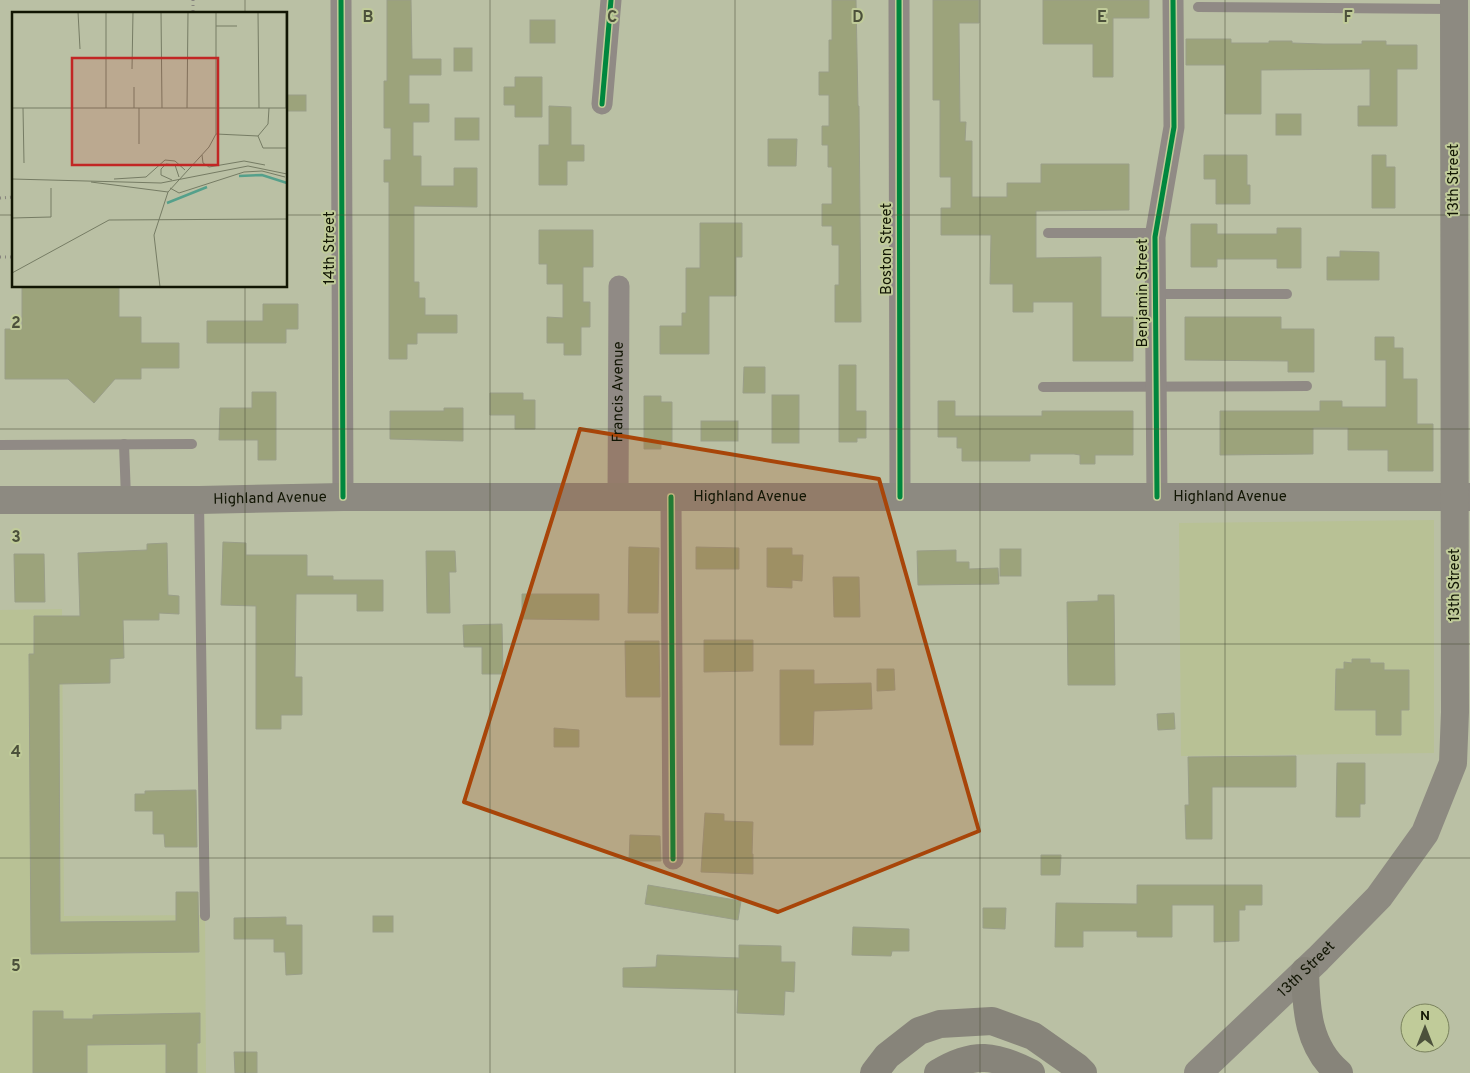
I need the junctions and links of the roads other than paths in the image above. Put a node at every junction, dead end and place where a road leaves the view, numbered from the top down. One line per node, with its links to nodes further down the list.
1 (341, 0): 19 (street, 14th Street)
2 (611, 0): 7 (street)
3 (899, 0): 22 (street, Boston Street)
4 (1173, 0): 9 (street, Benjamin Street)
5 (1454, 5): 6 (lane); 24 (main road, 13th Street)
6 (1198, 7)
7 (602, 104)
8 (1048, 233): 9 (lane)
9 (1156, 233): 11 (street, Benjamin Street)
10 (618, 286): 20 (street, Francis Avenue)
11 (1155, 294): 12 (lane); 15 (street, Benjamin Street)
12 (1287, 294)
13 (1307, 386): 15 (lane)
14 (1043, 387): 15 (lane)
15 (1156, 387): 23 (street, Benjamin Street)
16 (124, 444): 17 (lane); 18 (lane); 26 (lane)
17 (192, 444)
18 (0, 445)
19 (343, 497): 20 (main road, Highland Avenue); 27 (main road, Highland Avenue)
20 (618, 497): 21 (main road, Highland Avenue)
21 (671, 497): 22 (main road, Highland Avenue); 29 (street)
22 (900, 497): 23 (main road, Highland Avenue)
23 (1157, 497): 24 (main road, Highland Avenue)
24 (1462, 497): 28 (main road, 13th Street)
25 (0, 500): 26 (main road, Highland Avenue)
26 (126, 500): 27 (main road, Highland Avenue)
27 (199, 500): 30 (lane)
28 (1461, 765): 31 (main road, 13th Street)
29 (673, 859)
30 (205, 916)
31 (1305, 971): 36 (main road, 13th Street); 37 (main road)
32 (874, 1073): 35 (main road)
33 (938, 1073): 34 (main road)
34 (1031, 1073)
35 (1084, 1073)
36 (1198, 1073)
37 (1339, 1073)

